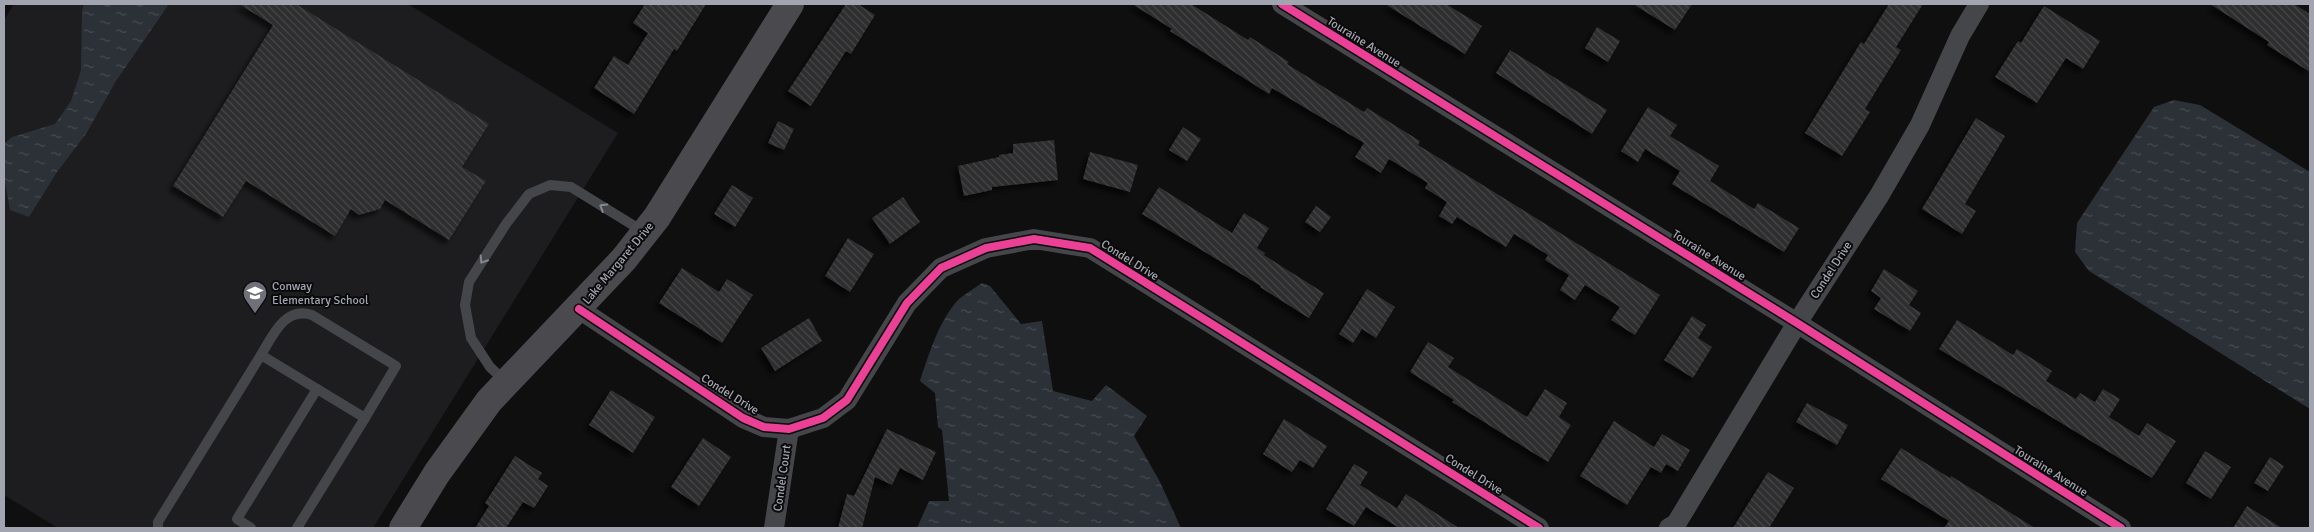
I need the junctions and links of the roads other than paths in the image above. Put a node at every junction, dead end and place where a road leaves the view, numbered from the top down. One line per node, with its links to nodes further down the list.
1 (790, 4): 4 (street, Lake Margaret Drive)
2 (1282, 4): 6 (street, Touraine Avenue)
3 (1979, 4): 6 (street, Condel Drive)
4 (645, 232): 5 (street, Lake Margaret Drive); 8 (lane, one-way to 8)
5 (579, 309): 8 (street, Lake Margaret Drive); 11 (street, Condel Drive)
6 (1797, 323): 18 (street, Condel Drive); 19 (street, Touraine Avenue)
7 (262, 355): 9 (lane); 10 (lane); 12 (lane)
8 (506, 382): 15 (street, Lake Margaret Drive)
9 (317, 389): 10 (lane); 13 (lane)
10 (364, 418): 14 (lane)
11 (789, 428): 16 (street, Condel Court); 17 (street, Condel Drive)
12 (158, 528)
13 (252, 528)
14 (297, 528)
15 (403, 528)
16 (774, 528)
17 (1539, 528)
18 (1670, 528)
19 (2122, 528)

